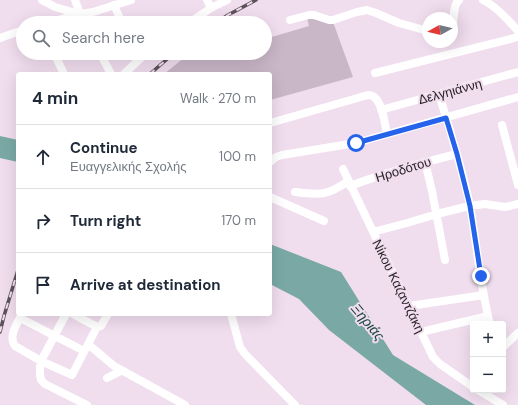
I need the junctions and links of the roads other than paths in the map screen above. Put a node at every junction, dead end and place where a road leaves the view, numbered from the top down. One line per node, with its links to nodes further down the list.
1 (42, 0): 11 (street)
2 (75, 0): 11 (street)
3 (131, 0): 8 (street)
4 (207, 0): 9 (street)
5 (227, 0): 9 (street)
6 (459, 0): 10 (street)
7 (483, 0): 17 (street)
8 (114, 5): 11 (street); 13 (street)
9 (211, 8): 14 (street)
10 (454, 12)
11 (80, 14): 12 (street)
12 (72, 16)
13 (119, 16)
14 (199, 16)
15 (290, 20): 16 (street)
16 (422, 29)
17 (518, 31)
18 (16, 32): 20 (street)
19 (518, 37): 28 (street)
20 (0, 38)
21 (57, 60): 24 (street)
22 (104, 60): 25 (street)
23 (137, 60): 26 (street)
24 (63, 72)
25 (110, 72)
26 (126, 72)
27 (518, 72): 29 (street, Δελγηιάννη)
28 (374, 73)
29 (439, 94): 31 (street, Δελγηιάννη); 32 (street)
30 (518, 97): 32 (street)
31 (381, 110): 33 (street); 35 (street)
32 (446, 118): 35 (street); 36 (street)
33 (272, 122)
34 (502, 125): 41 (street)
35 (388, 134): 37 (street)
36 (457, 154): 38 (street, Ηροδότου); 45 (street)
37 (272, 160)
38 (425, 162): 40 (street, Ηροδότου); 46 (street)
39 (343, 169): 40 (street, Νίκου Καζαντζάκη)
40 (349, 183): 42 (street, Ηροδότου); 48 (street, Νίκου Καζαντζάκη)
41 (518, 185)
42 (295, 192)
43 (272, 198): 47 (street)
44 (518, 204): 45 (street)
45 (470, 206): 46 (street); 50 (street)
46 (436, 214): 48 (street); 49 (street)
47 (324, 221)
48 (373, 232): 51 (street, Νίκου Καζαντζάκη)
49 (445, 260)
50 (484, 295): 51 (street); 57 (street)
51 (409, 306): 59 (street, Νίκου Καζαντζάκη)
52 (21, 316): 61 (street); 65 (street)
53 (65, 316): 61 (street)
54 (77, 316): 58 (street)
55 (107, 316): 58 (street)
56 (232, 316): 72 (street)
57 (489, 320): 59 (street)
58 (97, 327): 62 (street)
59 (421, 332): 68 (street, Νίκου Καζαντζάκη)
60 (518, 333): 63 (street)
61 (54, 336): 64 (street); 65 (street)
62 (88, 344): 64 (street); 66 (street)
63 (506, 344)
64 (84, 351): 65 (street)
65 (42, 361): 70 (street)
66 (121, 371): 67 (street); 71 (street)
67 (107, 378)
68 (470, 385)
69 (484, 393): 73 (street, Νίκου Καζαντζάκη)
70 (88, 405)
71 (185, 405)
72 (295, 405)
73 (503, 405)

